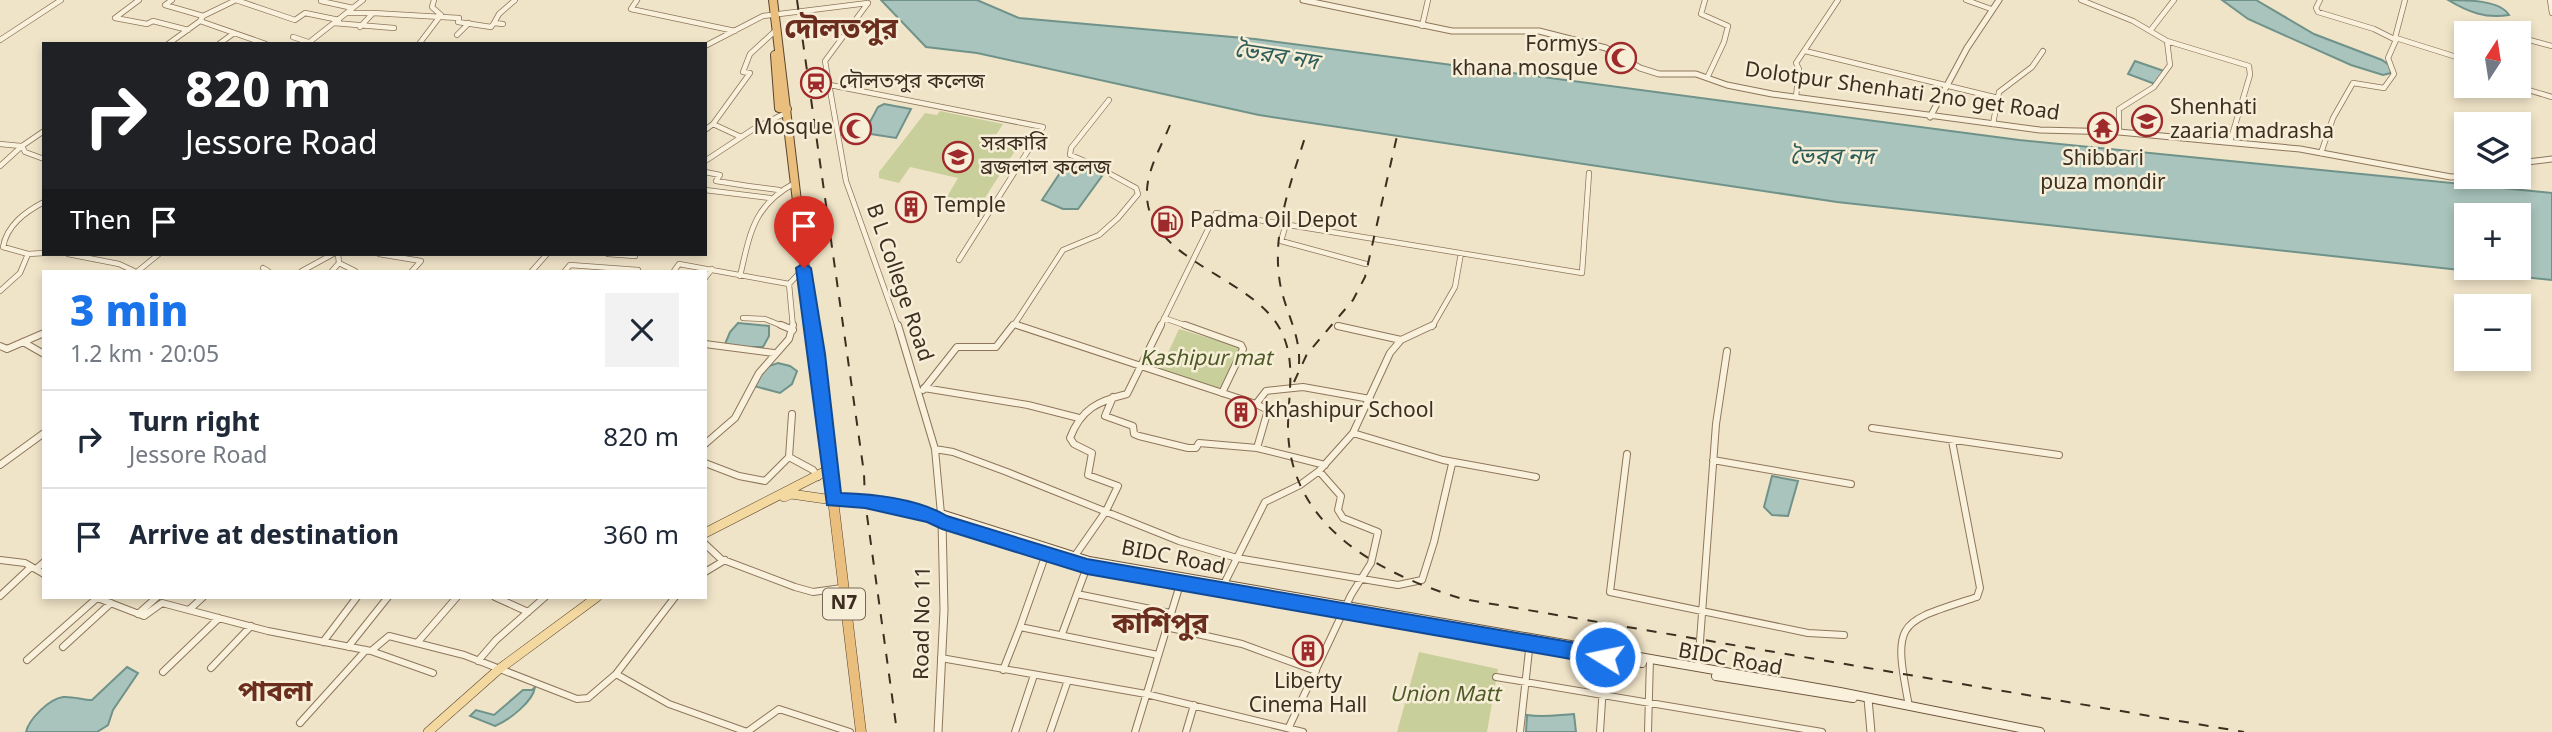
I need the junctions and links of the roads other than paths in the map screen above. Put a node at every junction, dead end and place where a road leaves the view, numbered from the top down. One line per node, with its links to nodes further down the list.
1 (61, 0): 45 (street)
2 (139, 0): 37 (street)
3 (172, 0): 28 (street)
4 (363, 0): 21 (street)
5 (434, 0): 27 (street)
6 (515, 0): 32 (street)
7 (637, 0): 38 (street)
8 (771, 0): 26 (highway, N7)
9 (1303, 0): 34 (street, Dolotpur Shenhati 2no get Road)
10 (1428, 0): 34 (street)
11 (1705, 0): 59 (street)
12 (1838, 0): 56 (street)
13 (1966, 0): 22 (street)
14 (1999, 0): 22 (street)
15 (2081, 0): 40 (street)
16 (2174, 0): 40 (street)
17 (2320, 0): 44 (street)
18 (2405, 0): 44 (street)
19 (2550, 0): 25 (street)
20 (321, 1): 21 (street)
21 (353, 8): 23 (street)
22 (1991, 9): 60 (street)
23 (348, 13): 24 (street); 29 (street)
24 (373, 13): 27 (street); 35 (street)
25 (2552, 13)
26 (774, 15): 38 (street); 39 (highway, N7); 61 (street, B L College Road); 67 (highway, N7)
27 (439, 18): 31 (street); 53 (street)
28 (202, 19): 29 (street); 37 (street); 41 (street)
29 (339, 20): 30 (street)
30 (334, 23): 35 (street); 52 (street)
31 (469, 23): 32 (street); 42 (street)
32 (494, 23): 33 (street)
33 (503, 24)
34 (1422, 26): 59 (street, Dolotpur Shenhati 2no get Road)
35 (360, 27): 36 (street)
36 (394, 28)
37 (188, 30): 48 (street)
38 (735, 32): 54 (street)
39 (774, 32): 67 (highway, N7); 69 (street)
40 (2150, 32): 47 (street)
41 (234, 33): 49 (street); 50 (street)
42 (457, 35)
43 (293, 37): 51 (street)
44 (2396, 38): 58 (street); 78 (street)
45 (0, 40)
46 (2531, 40): 55 (street)
47 (2167, 41): 73 (street); 75 (street)
48 (171, 42)
49 (222, 42)
50 (260, 42)
51 (306, 42)
52 (309, 42)
53 (421, 42)
54 (707, 45)
55 (2552, 46)
56 (1805, 51): 60 (street); 63 (street)
57 (2043, 51): 65 (street)
58 (2454, 56)
59 (1708, 76): 63 (street, Dolotpur Shenhati 2no get Road)
60 (1947, 84): 65 (street); 68 (street)
61 (830, 85): 104 (street); 139 (street, B L College Road)
62 (2531, 91): 64 (street)
63 (1796, 97): 68 (street, Dolotpur Shenhati 2no get Road)
64 (2552, 97)
65 (1998, 98): 70 (street)
66 (1109, 100): 125 (street)
67 (787, 111): 74 (street); 87 (highway, N7)
68 (1930, 117): 70 (street, Dolotpur Shenhati 2no get Road)
69 (713, 124): 71 (street); 74 (street)
70 (1993, 124): 73 (street, Dolotpur Shenhati 2no get Road)
71 (707, 128)
72 (42, 132): 77 (street)
73 (2119, 132): 75 (street, Dolotpur Shenhati 2no get Road)
74 (741, 137): 81 (street)
75 (2230, 142): 78 (street, Dolotpur Shenhati 2no get Road)
76 (0, 144): 77 (street)
77 (22, 146): 79 (street); 83 (street)
78 (2321, 153): 86 (street, Dolotpur Shenhati 2no get Road)
79 (42, 158)
80 (2552, 159): 82 (street)
81 (707, 160)
82 (2531, 161)
83 (0, 166)
84 (707, 172): 88 (street)
85 (1589, 173): 96 (street)
86 (2454, 177)
87 (794, 183): 90 (street); 107 (highway, N7)
88 (748, 186): 90 (street); 91 (street)
89 (707, 190): 91 (street)
90 (779, 190): 92 (street)
91 (743, 194): 92 (street)
92 (770, 198): 120 (street)
93 (42, 203): 97 (street)
94 (1286, 224): 96 (street); 106 (street); 124 (street)
95 (42, 253): 97 (street)
96 (1461, 253): 129 (street)
97 (28, 254): 122 (street)
98 (78, 256): 109 (street)
99 (156, 256): 110 (street)
100 (332, 256): 111 (street)
101 (337, 256): 105 (street)
102 (391, 256): 114 (street)
103 (545, 256): 115 (street)
104 (959, 260)
105 (340, 263): 112 (street); 113 (street)
106 (1366, 264)
107 (804, 268): 121 (street); 160 (highway, N7)
108 (712, 269): 118 (street); 119 (street); 120 (street)
109 (134, 270)
110 (137, 270)
111 (304, 270)
112 (333, 270)
113 (353, 270)
114 (413, 270)
115 (533, 270)
116 (566, 270): 117 (street)
117 (590, 270)
118 (675, 270)
119 (707, 275)
120 (740, 276): 121 (street)
121 (789, 284): 127 (street)
122 (0, 291)
123 (743, 318): 127 (street)
124 (1164, 318): 136 (street); 138 (street)
125 (1016, 322): 136 (street); 137 (street)
126 (1338, 326): 129 (street)
127 (793, 330): 135 (street)
128 (42, 334): 130 (street)
129 (1401, 340): 141 (street)
130 (23, 342): 132 (street); 134 (street)
131 (707, 344): 135 (street)
132 (0, 346)
133 (1727, 351): 155 (street)
134 (42, 353)
135 (774, 353): 149 (street)
136 (1140, 367): 138 (street); 140 (street)
137 (924, 388): 139 (street); 144 (street)
138 (1222, 393): 142 (street)
139 (919, 396): 151 (street, B L College Road)
140 (1113, 397): 144 (street); 150 (street)
141 (1370, 398): 142 (street); 146 (street)
142 (1256, 404): 150 (street)
143 (792, 414): 154 (street)
144 (1079, 418): 166 (street)
145 (1872, 428): 148 (street)
146 (1353, 433): 157 (street); 159 (street)
147 (42, 434): 158 (street)
148 (1952, 441): 153 (street); 241 (street)
149 (707, 442)
150 (1257, 448): 159 (street)
151 (934, 449): 166 (street); 167 (street, B L College Road)
152 (1627, 454): 202 (street)
153 (2059, 455)
154 (789, 457): 156 (street); 162 (street)
155 (1713, 460): 164 (street); 202 (street)
156 (707, 464)
157 (1452, 464): 163 (street); 181 (street)
158 (0, 465)
159 (1325, 465): 161 (street)
160 (830, 469): 162 (main road); 165 (highway, N7)
161 (1319, 471): 173 (street); 181 (street)
162 (818, 477): 168 (main road)
163 (1536, 477)
164 (1851, 484)
165 (833, 500): 167 (main road, BIDC Road); 169 (main road); 184 (highway, N7)
166 (1106, 511): 172 (street); 173 (street)
167 (942, 518): 171 (main road, BIDC Road); 220 (street, Road No 11)
168 (707, 534)
169 (707, 534)
170 (707, 546): 175 (street)
171 (1047, 551): 172 (main road, BIDC Road); 177 (main road, BIDC Road); 208 (street)
172 (1074, 557): 177 (main road, BIDC Road)
173 (1237, 558): 181 (street); 183 (street)
174 (0, 560): 178 (street)
175 (724, 560): 179 (street); 184 (street)
176 (42, 563): 178 (street)
177 (1088, 564): 182 (main road, BIDC Road); 185 (street)
178 (33, 568): 180 (street); 186 (street)
179 (707, 571)
180 (42, 573)
181 (1360, 579): 200 (street)
182 (1181, 581): 183 (main road, BIDC Road); 200 (main road, BIDC Road); 204 (street)
183 (1223, 586): 200 (main road, BIDC Road)
184 (842, 588): 247 (highway, N7)
185 (1077, 594): 204 (street); 210 (street)
186 (0, 596)
187 (94, 599): 221 (street)
188 (101, 599): 199 (street)
189 (155, 599): 205 (street)
190 (201, 599): 201 (street)
191 (355, 599): 213 (street)
192 (386, 599): 216 (street)
193 (455, 599): 214 (street)
194 (501, 599): 203 (street)
195 (543, 599): 203 (street)
196 (594, 599): 227 (main road)
197 (599, 599): 227 (main road)
198 (673, 599): 231 (street)
199 (111, 603): 205 (street); 215 (street)
200 (1346, 609): 212 (main road, BIDC Road); 228 (street)
201 (189, 610): 205 (street); 206 (street)
202 (1700, 610): 211 (street); 225 (street)
203 (528, 612): 222 (street)
204 (1170, 613): 209 (street)
205 (138, 614)
206 (219, 618): 207 (street); 229 (street)
207 (251, 626): 213 (street); 224 (street)
208 (1020, 627): 210 (street); 226 (street)
209 (1166, 627): 219 (street); 228 (street)
210 (1062, 635): 219 (street)
211 (1844, 635)
212 (1530, 641): 218 (main road, BIDC Road); 235 (street)
213 (323, 642): 216 (street)
214 (417, 643): 217 (street); 222 (street)
215 (63, 647)
216 (348, 647): 217 (street)
217 (369, 651): 230 (street); 242 (street)
218 (1605, 654): 223 (main road, BIDC Road); 237 (street)
219 (1158, 655): 236 (street)
220 (941, 658): 226 (street); 248 (street, Road No 11)
221 (27, 660)
222 (478, 661): 227 (street)
223 (1650, 662): 225 (main road, BIDC Road); 238 (main road, BIDC Road); 239 (street)
224 (211, 668)
225 (1698, 668): 238 (main road, BIDC Road)
226 (1003, 670): 232 (street)
227 (500, 671): 231 (street); 244 (main road); 245 (main road)
228 (1316, 671): 243 (street)
229 (163, 672)
230 (433, 673)
231 (616, 674): 246 (street)
232 (1034, 675): 234 (street); 249 (street)
233 (1496, 677): 235 (street)
234 (1068, 680): 236 (street); 250 (street)
235 (1525, 684): 237 (street); 254 (street)
236 (1146, 694): 240 (street); 251 (street)
237 (1602, 694): 239 (street); 255 (street)
238 (1868, 699): 241 (main road, BIDC Road); 258 (street)
239 (1648, 703): 256 (street); 257 (street)
240 (1194, 705): 243 (street); 252 (street)
241 (1909, 706): 259 (main road, BIDC Road)
242 (300, 723)
243 (1289, 727): 253 (street)
244 (428, 732)
245 (435, 732)
246 (850, 732)
247 (861, 732)
248 (938, 732)
249 (1015, 732)
250 (1050, 732)
251 (1135, 732)
252 (1186, 732)
253 (1303, 732)
254 (1520, 732)
255 (1600, 732)
256 (1648, 732)
257 (1822, 732)
258 (1871, 732)
259 (2040, 732)

